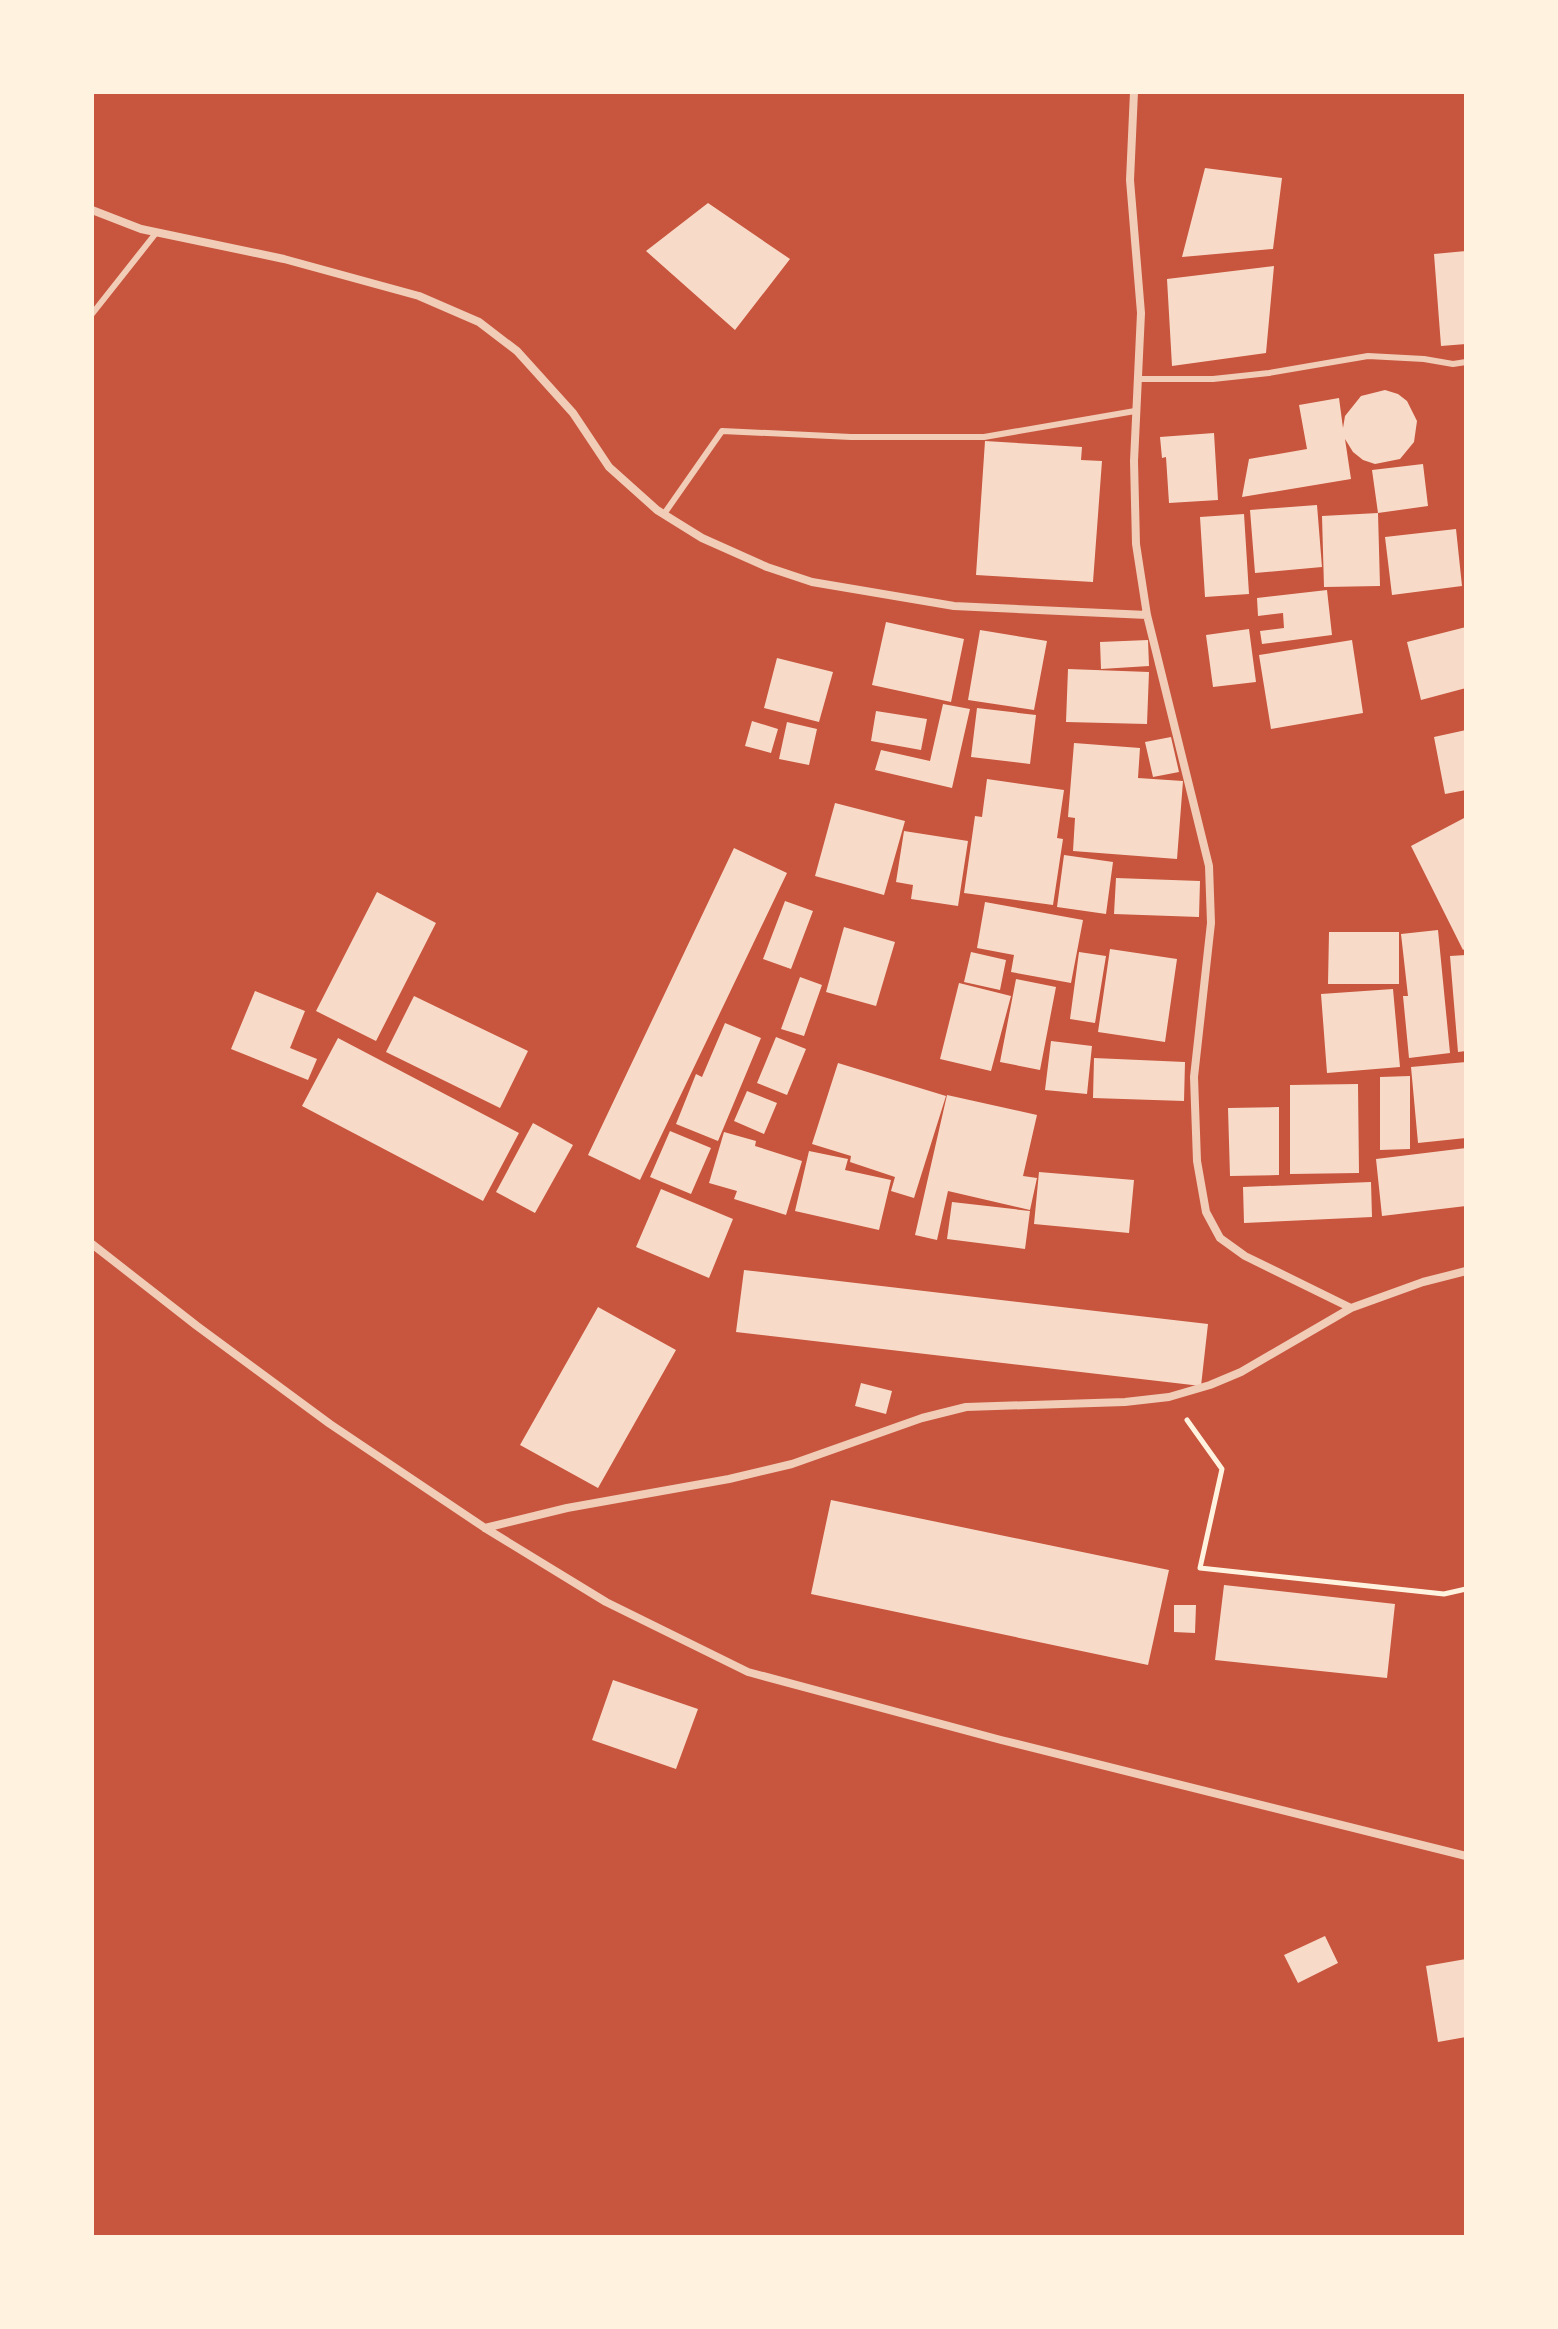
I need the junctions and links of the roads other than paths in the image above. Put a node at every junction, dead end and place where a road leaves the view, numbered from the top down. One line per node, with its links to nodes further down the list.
1 (1134, 92): 6 (street)
2 (92, 210): 3 (street)
3 (156, 233): 4 (lane); 8 (street)
4 (92, 314)
5 (1466, 362): 6 (lane)
6 (1137, 379): 7 (street)
7 (1135, 411): 8 (lane); 9 (street)
8 (664, 514): 9 (street)
9 (1147, 615): 12 (street)
10 (92, 1244): 13 (street)
11 (1466, 1271): 12 (street)
12 (1351, 1308): 13 (street)
13 (485, 1528): 14 (street)
14 (1466, 1856)

